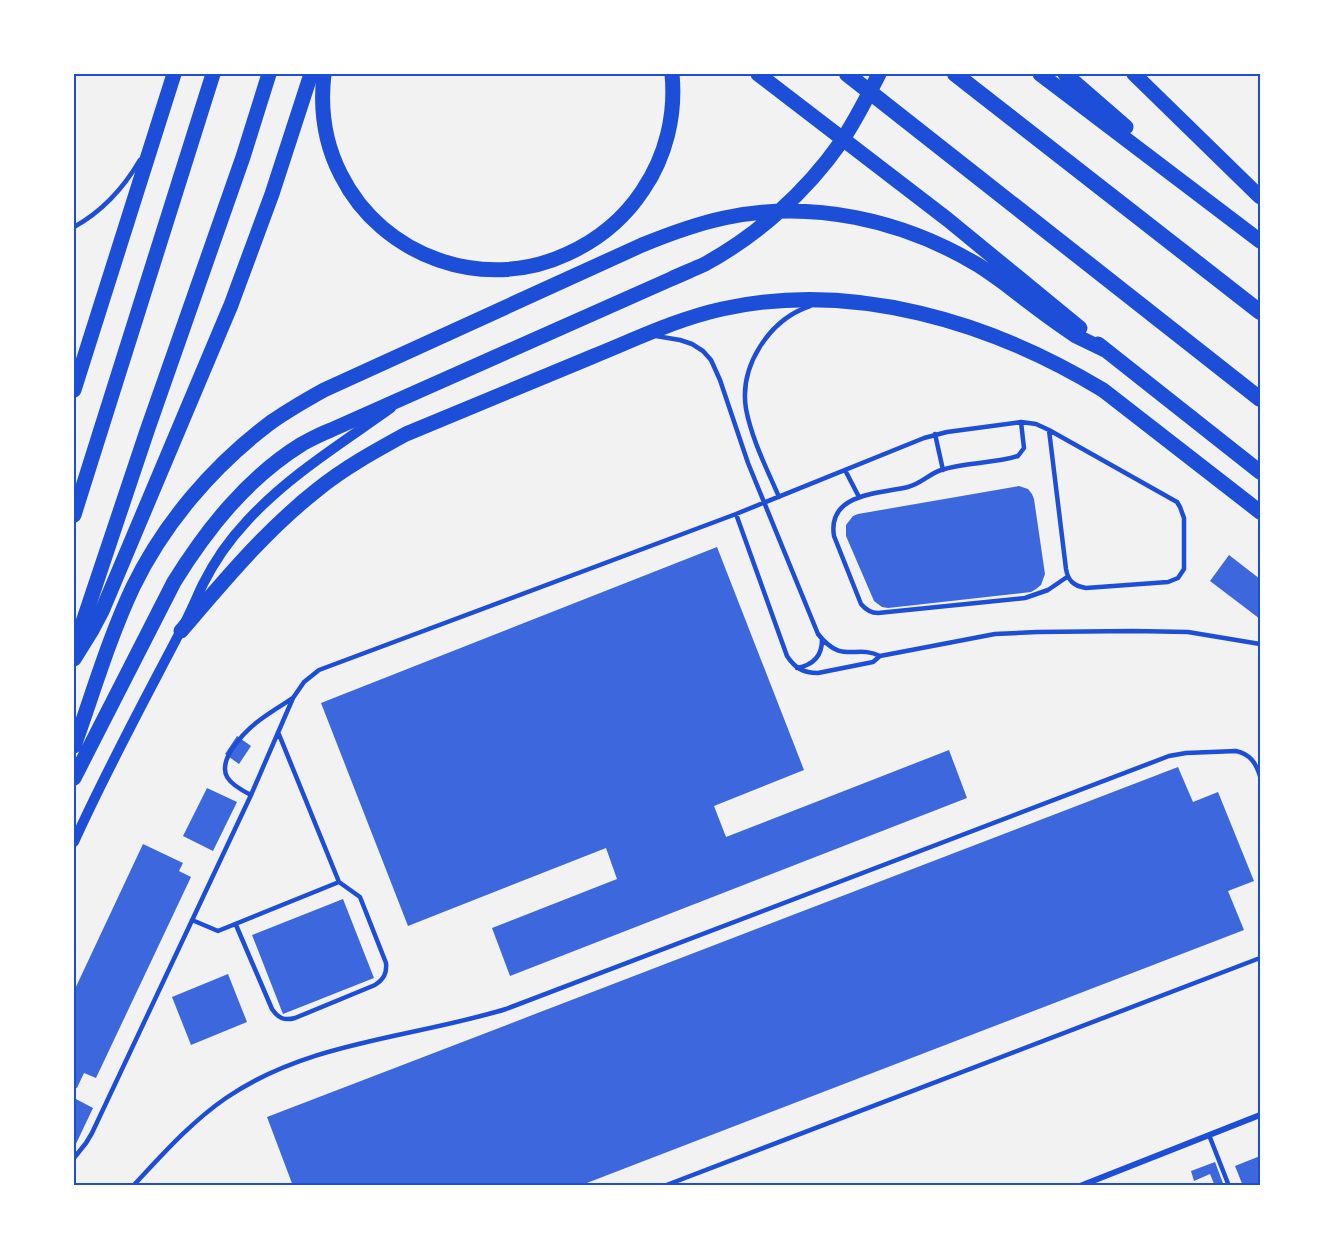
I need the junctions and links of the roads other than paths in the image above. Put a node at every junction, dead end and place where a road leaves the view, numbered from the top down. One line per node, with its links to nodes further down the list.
1 (174, 74): 14 (main road)
2 (213, 74): 39 (main road)
3 (269, 74): 44 (main road)
4 (311, 74): 46 (main road)
5 (324, 74): 6 (main road)
6 (672, 74)
7 (758, 74): 22 (main road)
8 (848, 74): 25 (highway)
9 (955, 74): 20 (highway)
10 (1040, 74): 16 (main road)
11 (1065, 74): 16 (main road)
12 (1134, 74): 15 (main road)
13 (878, 75): 24 (main road)
14 (156, 131): 17 (lane); 23 (main road)
15 (1260, 197)
16 (1228, 216): 18 (main road)
17 (74, 227)
18 (1260, 241)
19 (833, 300): 21 (main road); 27 (lane); 37 (main road)
20 (1260, 312)
21 (630, 342): 29 (lane); 41 (main road)
22 (1105, 350): 33 (main road); 50 (main road)
23 (74, 390)
24 (412, 393): 41 (street); 52 (main road)
25 (1260, 399)
26 (1021, 422): 28 (lane); 30 (lane); 32 (lane)
27 (751, 427): 29 (lane); 34 (lane)
28 (1049, 430): 40 (lane); 40 (lane)
29 (736, 431): 36 (lane)
30 (935, 434): 31 (lane); 32 (lane)
31 (846, 470): 34 (lane); 35 (lane)
32 (943, 470): 35 (lane)
33 (1260, 472)
34 (779, 497): 36 (lane)
35 (859, 497): 40 (lane)
36 (764, 503): 38 (lane); 42 (lane)
37 (1260, 512)
38 (736, 514): 47 (lane); 48 (lane)
39 (74, 515)
40 (1067, 577)
41 (181, 631): 54 (street)
42 (822, 640): 45 (lane); 47 (lane)
43 (1260, 644): 45 (lane)
44 (74, 649)
45 (880, 656): 47 (lane)
46 (74, 659)
47 (797, 668)
48 (293, 698): 49 (lane); 53 (lane)
49 (278, 731): 53 (lane); 55 (lane)
50 (74, 746)
51 (1260, 776): 62 (lane)
52 (74, 778)
53 (251, 795): 56 (lane)
54 (74, 842)
55 (339, 882): 57 (lane); 57 (lane)
56 (192, 920): 57 (lane); 61 (lane)
57 (236, 925)
58 (1260, 958): 63 (lane)
59 (1260, 1115): 60 (street)
60 (1209, 1135): 64 (street); 65 (lane)
61 (74, 1158)
62 (133, 1185)
63 (664, 1185)
64 (1080, 1185)
65 (1228, 1185)

